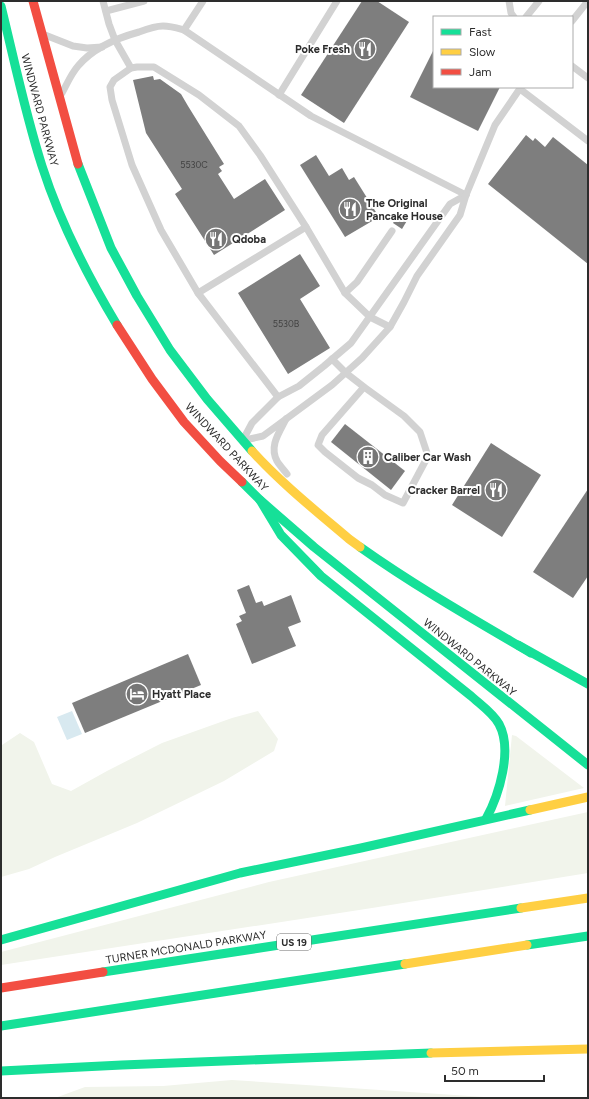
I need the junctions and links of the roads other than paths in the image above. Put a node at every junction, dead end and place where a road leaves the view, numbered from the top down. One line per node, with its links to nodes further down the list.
1 (33, 1): 15 (main road, WINDWARD PARKWAY)
2 (103, 1): 10 (lane)
3 (144, 1): 10 (lane)
4 (203, 1): 14 (lane)
5 (337, 1): 22 (lane)
6 (508, 1): 11 (lane)
7 (539, 1): 12 (lane)
8 (588, 1): 13 (lane)
9 (1, 6): 38 (main road, WINDWARD PARKWAY)
10 (106, 11): 16 (lane)
11 (513, 16)
12 (527, 16)
13 (573, 20)
14 (184, 30): 16 (lane); 22 (lane)
15 (42, 34): 17 (lane); 23 (main road, WINDWARD PARKWAY)
16 (115, 40): 17 (lane); 19 (lane)
17 (102, 47): 23 (lane)
18 (573, 67): 20 (lane)
19 (131, 68): 26 (lane); 28 (lane)
20 (588, 78)
21 (520, 88): 24 (lane); 25 (lane)
22 (280, 95): 25 (lane)
23 (60, 97): 37 (main road, WINDWARD PARKWAY)
24 (588, 141)
25 (466, 195): 30 (lane); 31 (lane)
26 (306, 227): 28 (lane); 29 (lane)
27 (392, 231): 29 (lane)
28 (198, 293): 35 (lane)
29 (345, 293): 30 (lane)
30 (370, 317): 31 (lane); 32 (lane)
31 (390, 327): 33 (lane)
32 (332, 359): 33 (lane); 35 (lane)
33 (346, 373): 34 (lane); 36 (lane)
34 (364, 387): 34 (lane)
35 (278, 397): 37 (lane)
36 (287, 418): 37 (lane); 39 (lane)
37 (240, 443): 39 (main road, WINDWARD PARKWAY)
38 (260, 500): 43 (main road, WINDWARD PARKWAY); 45 (main road)
39 (349, 539): 40 (main road, WINDWARD PARKWAY)
40 (518, 645): 41 (main road); 42 (main road, WINDWARD PARKWAY)
41 (588, 684)
42 (588, 689)
43 (588, 765)
44 (588, 797): 45 (main road)
45 (486, 819): 48 (main road)
46 (588, 898): 49 (main road, TURNER MCDONALD PARKWAY / US 19)
47 (588, 936): 50 (main road)
48 (1, 940)
49 (1, 988)
50 (1, 1026)
51 (588, 1049): 52 (main road)
52 (1, 1071)

